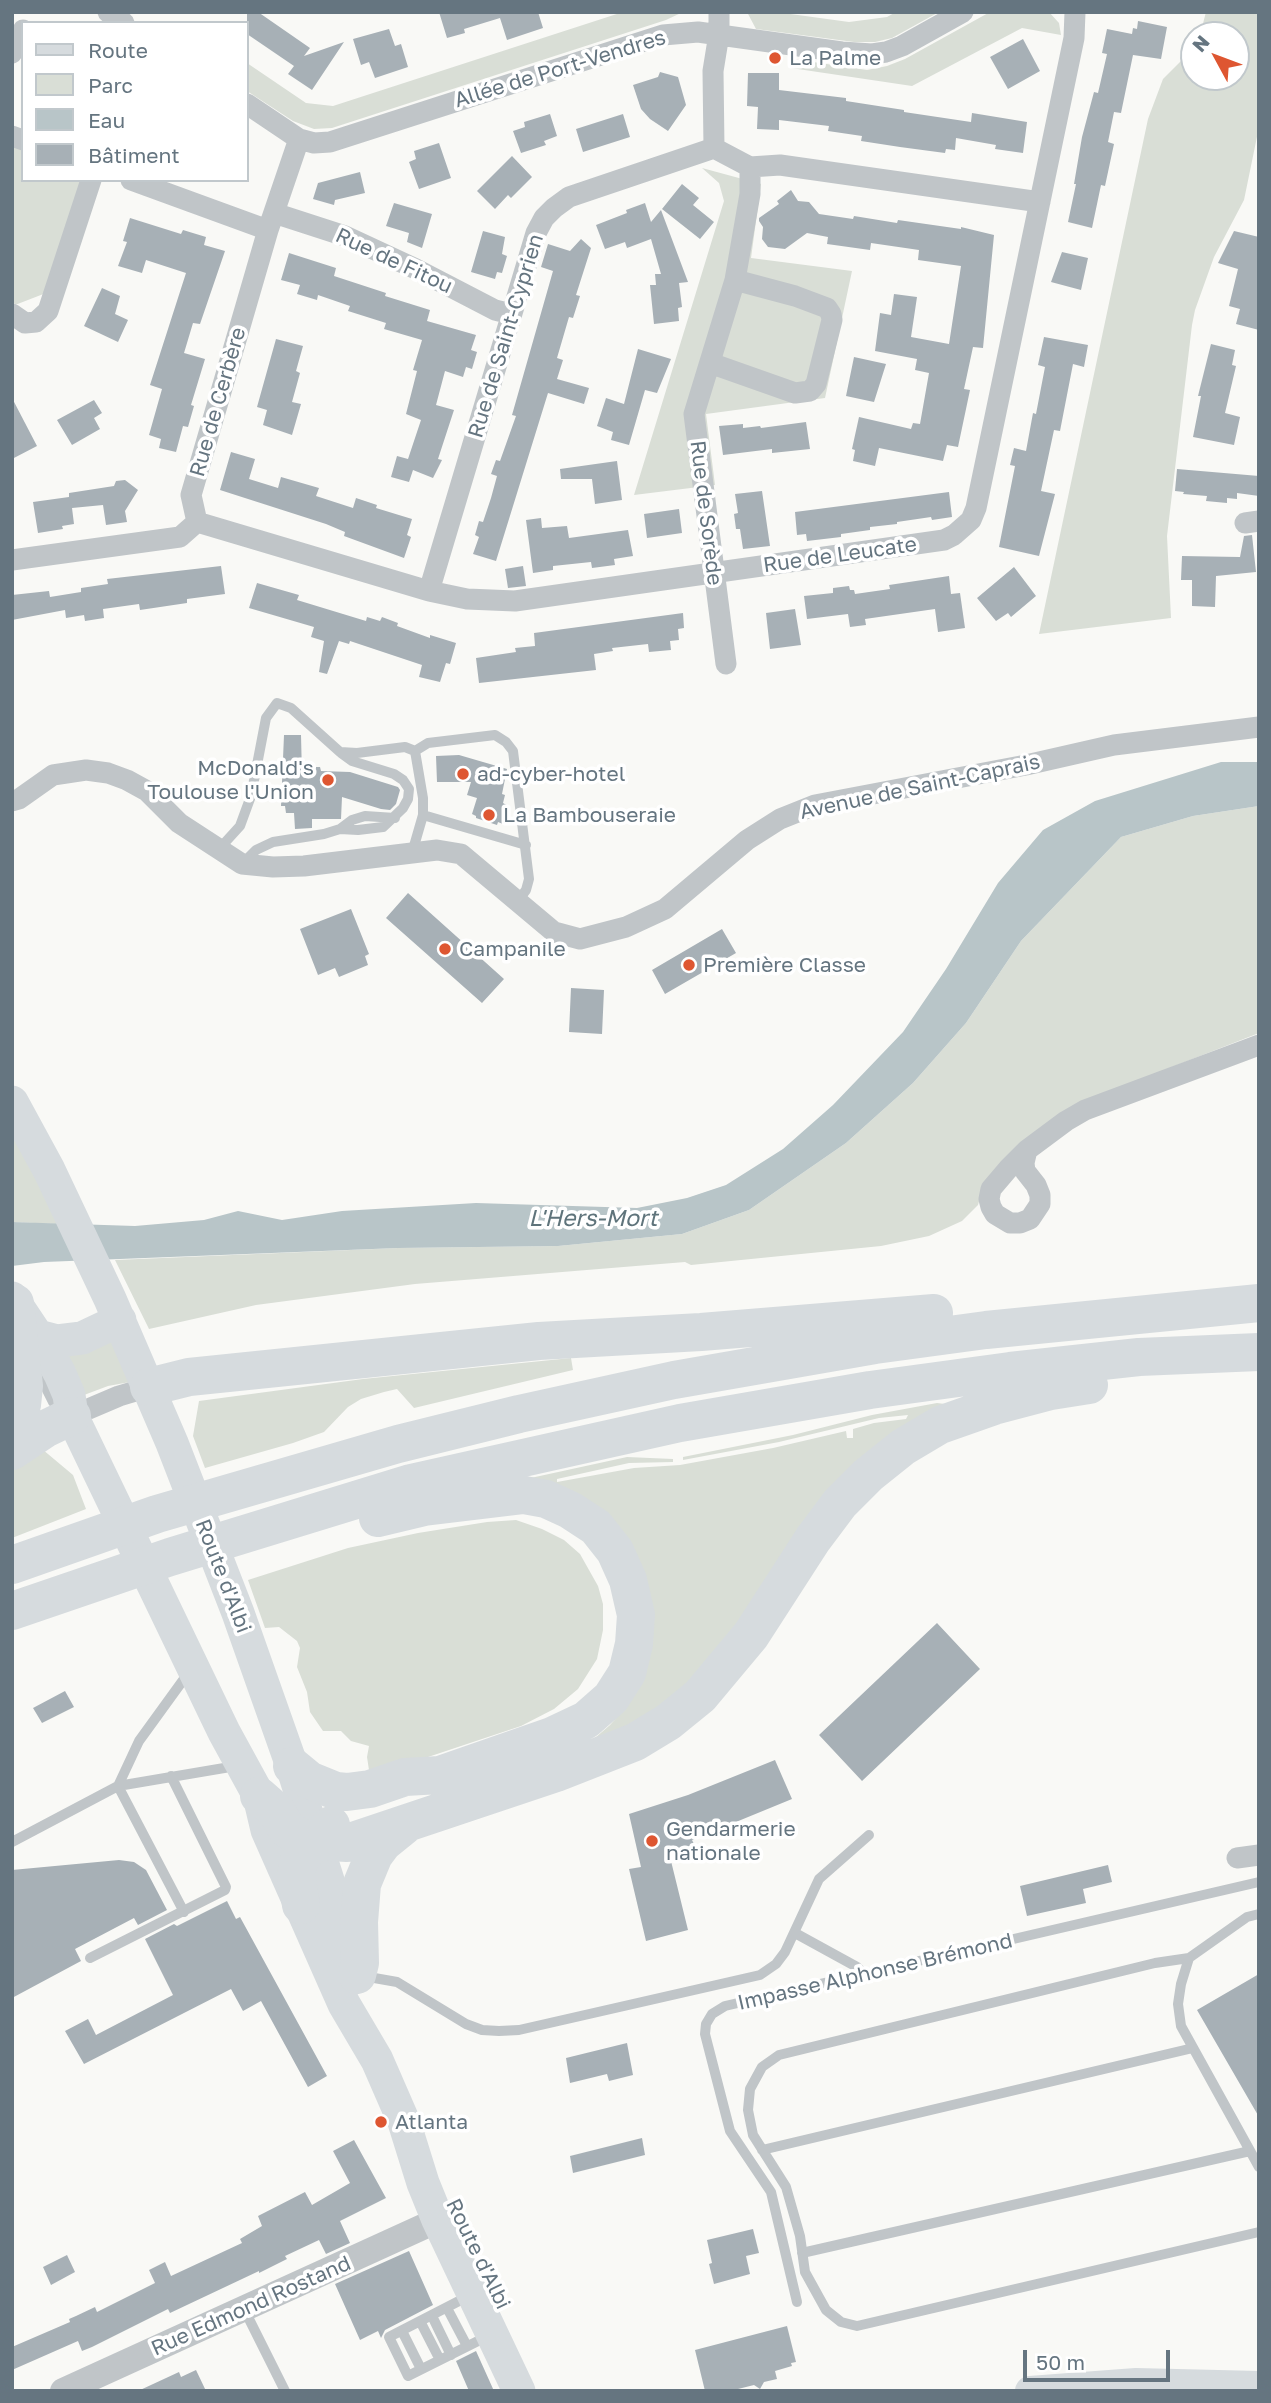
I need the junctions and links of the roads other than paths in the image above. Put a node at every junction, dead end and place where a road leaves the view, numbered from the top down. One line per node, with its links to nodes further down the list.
1 (719, 12): 5 (street)
2 (963, 12): 5 (street, Allée de Port-Vendres)
3 (1075, 12): 13 (street, Rue de Leucate)
4 (21, 34): 6 (street)
5 (719, 34): 8 (street, Allée de Port-Vendres); 9 (street)
6 (12, 53)
7 (248, 105): 8 (street)
8 (299, 139): 14 (street, Rue de Cerbère)
9 (714, 148): 10 (street); 17 (street, Rue de Saint-Cyprien)
10 (750, 167): 13 (street); 15 (street, Rue de Sorède)
11 (90, 182): 16 (street)
12 (138, 182): 14 (street, Rue de Fitou)
13 (1040, 202): 21 (street, Rue de Leucate)
14 (271, 222): 17 (street, Rue de Fitou); 19 (street, Rue de Cerbère)
15 (735, 280): 18 (street, Rue de Sorède); 18 (street)
16 (12, 314)
17 (511, 314): 22 (street, Rue de Saint-Cyprien)
18 (710, 363): 21 (street, Rue de Sorède)
19 (197, 522): 20 (street); 22 (street, Rue de Leucate)
20 (12, 561)
21 (713, 574): 22 (street, Rue de Leucate); 23 (street, Rue de Sorède)
22 (429, 591)
23 (726, 664)
24 (1259, 727): 33 (street, Avenue de Saint-Caprais)
25 (415, 751): 26 (lane); 28 (lane); 29 (lane)
26 (340, 752): 30 (lane); 32 (lane)
27 (12, 802): 30 (street)
28 (423, 815): 29 (lane); 31 (lane)
29 (526, 845): 33 (lane)
30 (220, 848): 32 (street)
31 (412, 853): 32 (street, Avenue de Saint-Caprais); 33 (street, Avenue de Saint-Caprais)
32 (242, 864)
33 (518, 901)
34 (1259, 1045): 36 (street)
35 (14, 1101): 39 (main road, Route d'Albi)
36 (1027, 1150)
37 (13, 1303): 41 (highway)
38 (1259, 1303): 40 (highway)
39 (115, 1309): 41 (main road); 43 (main road, Route d'Albi)
40 (1060, 1321): 43 (highway); 47 (highway)
41 (36, 1352): 44 (main road, Route d'Albi); 45 (highway)
42 (1259, 1354): 48 (highway); 55 (highway)
43 (149, 1387): 44 (street); 50 (main road, Route d'Albi)
44 (72, 1416): 46 (highway); 49 (main road, Route d'Albi)
45 (12, 1423)
46 (12, 1451)
47 (12, 1565)
48 (15, 1610): 51 (highway)
49 (192, 1666): 53 (main road, Route d'Albi); 54 (lane)
50 (292, 1766): 51 (highway); 57 (main road, Route d'Albi)
51 (440, 1774): 57 (highway)
52 (171, 1776): 53 (lane); 54 (lane); 63 (lane)
53 (250, 1780): 57 (highway); 62 (main road, Route d'Albi)
54 (118, 1786): 58 (lane); 63 (lane)
55 (409, 1822): 57 (highway); 69 (highway)
56 (869, 1835): 65 (lane)
57 (314, 1841): 62 (highway); 69 (main road, Route d'Albi)
58 (12, 1842)
59 (1259, 1855): 60 (street)
60 (1237, 1858)
61 (1259, 1882): 68 (lane, Impasse Alphonse Brémond)
62 (301, 1905): 71 (main road, Route d'Albi)
63 (184, 1912): 66 (lane)
64 (1259, 1914): 67 (lane)
65 (795, 1933): 68 (lane); 69 (lane)
66 (90, 1958)
67 (1189, 1958): 70 (lane); 73 (lane)
68 (863, 1973): 80 (lane, Impasse Alphonse Brémond)
69 (357, 1975): 71 (main road, Route d'Albi)
70 (1193, 2048): 73 (lane); 74 (lane)
71 (377, 2060): 72 (main road, Route d'Albi)
72 (404, 2122): 76 (main road, Route d'Albi); 79 (main road, Route d'Albi)
73 (762, 2150): 78 (lane)
74 (1250, 2151): 75 (lane); 78 (lane)
75 (1259, 2167)
76 (438, 2220): 79 (main road, Route d'Albi); 81 (street, Rue Edmond Rostand)
77 (1259, 2232): 78 (lane)
78 (802, 2253)
79 (470, 2295): 82 (lane); 84 (main road, Route d'Albi); 91 (main road, Route d'Albi)
80 (797, 2302)
81 (244, 2309): 88 (street, Rue Edmond Rostand); 89 (lane)
82 (432, 2316): 83 (lane); 85 (lane)
83 (420, 2322): 86 (lane); 86 (lane)
84 (479, 2340): 85 (lane); 90 (main road, Route d'Albi)
85 (451, 2354): 86 (lane)
86 (440, 2360)
87 (1259, 2386): 92 (main road)
88 (63, 2391)
89 (285, 2391)
90 (519, 2391)
91 (544, 2391)
92 (1030, 2391)

